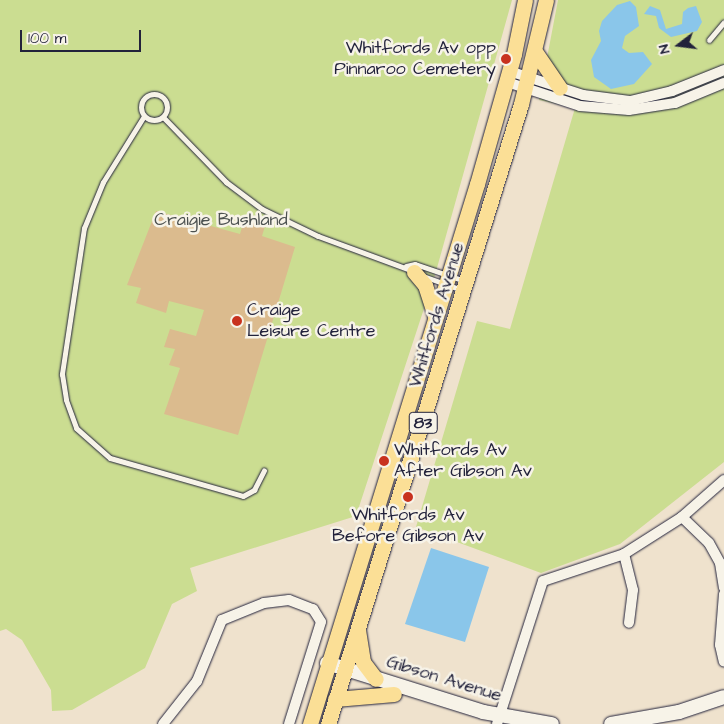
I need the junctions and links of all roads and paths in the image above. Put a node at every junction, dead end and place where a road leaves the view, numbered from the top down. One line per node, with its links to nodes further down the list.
1 (525, 0): 7 (main road, Whitfords Avenue / 83)
2 (546, 0): 5 (main road, Whitfords Avenue / 83)
3 (724, 22): 4 (lane)
4 (710, 40)
5 (536, 53): 8 (main road, Whitfords Avenue / 83); 10 (main road)
6 (724, 70): 10 (street)
7 (508, 76): 8 (street); 14 (main road, Whitfords Avenue / 83)
8 (527, 82): 9 (street); 10 (street); 15 (main road, Whitfords Avenue / 83)
9 (724, 83)
10 (560, 88)
11 (144, 116): 12 (lane); 12 (lane); 17 (lane)
12 (163, 117): 13 (lane)
13 (410, 269): 14 (lane); 14 (lane); 16 (main road)
14 (447, 279): 15 (lane); 15 (lane); 16 (main road, Whitfords Avenue / 83)
15 (465, 286): 24 (main road, Whitfords Avenue / 83)
16 (435, 316): 26 (main road, Whitfords Avenue / 83)
17 (264, 470)
18 (724, 480): 19 (street)
19 (682, 517): 20 (street); 21 (street)
20 (624, 554): 23 (street); 33 (street)
21 (724, 588)
22 (724, 594): 25 (street)
23 (629, 624)
24 (357, 626): 27 (main road, Whitfords Avenue / 83); 28 (main road)
25 (724, 662)
26 (326, 667): 27 (main road, Gibson Avenue); 36 (main road, Whitfords Avenue / 83)
27 (343, 672): 28 (main road, Gibson Avenue); 29 (main road, Gibson Avenue); 31 (main road, Whitfords Avenue / 83)
28 (376, 679): 33 (main road, Gibson Avenue)
29 (394, 694): 31 (main road); 33 (main road, Gibson Avenue)
30 (724, 697): 39 (main road)
31 (335, 699): 37 (main road, Whitfords Avenue / 83)
32 (724, 706): 40 (main road)
33 (498, 721): 38 (main road, Gibson Avenue)
34 (163, 724): 35 (street)
35 (289, 724)
36 (310, 724)
37 (328, 724)
38 (552, 724)
39 (612, 724)
40 (662, 724)

